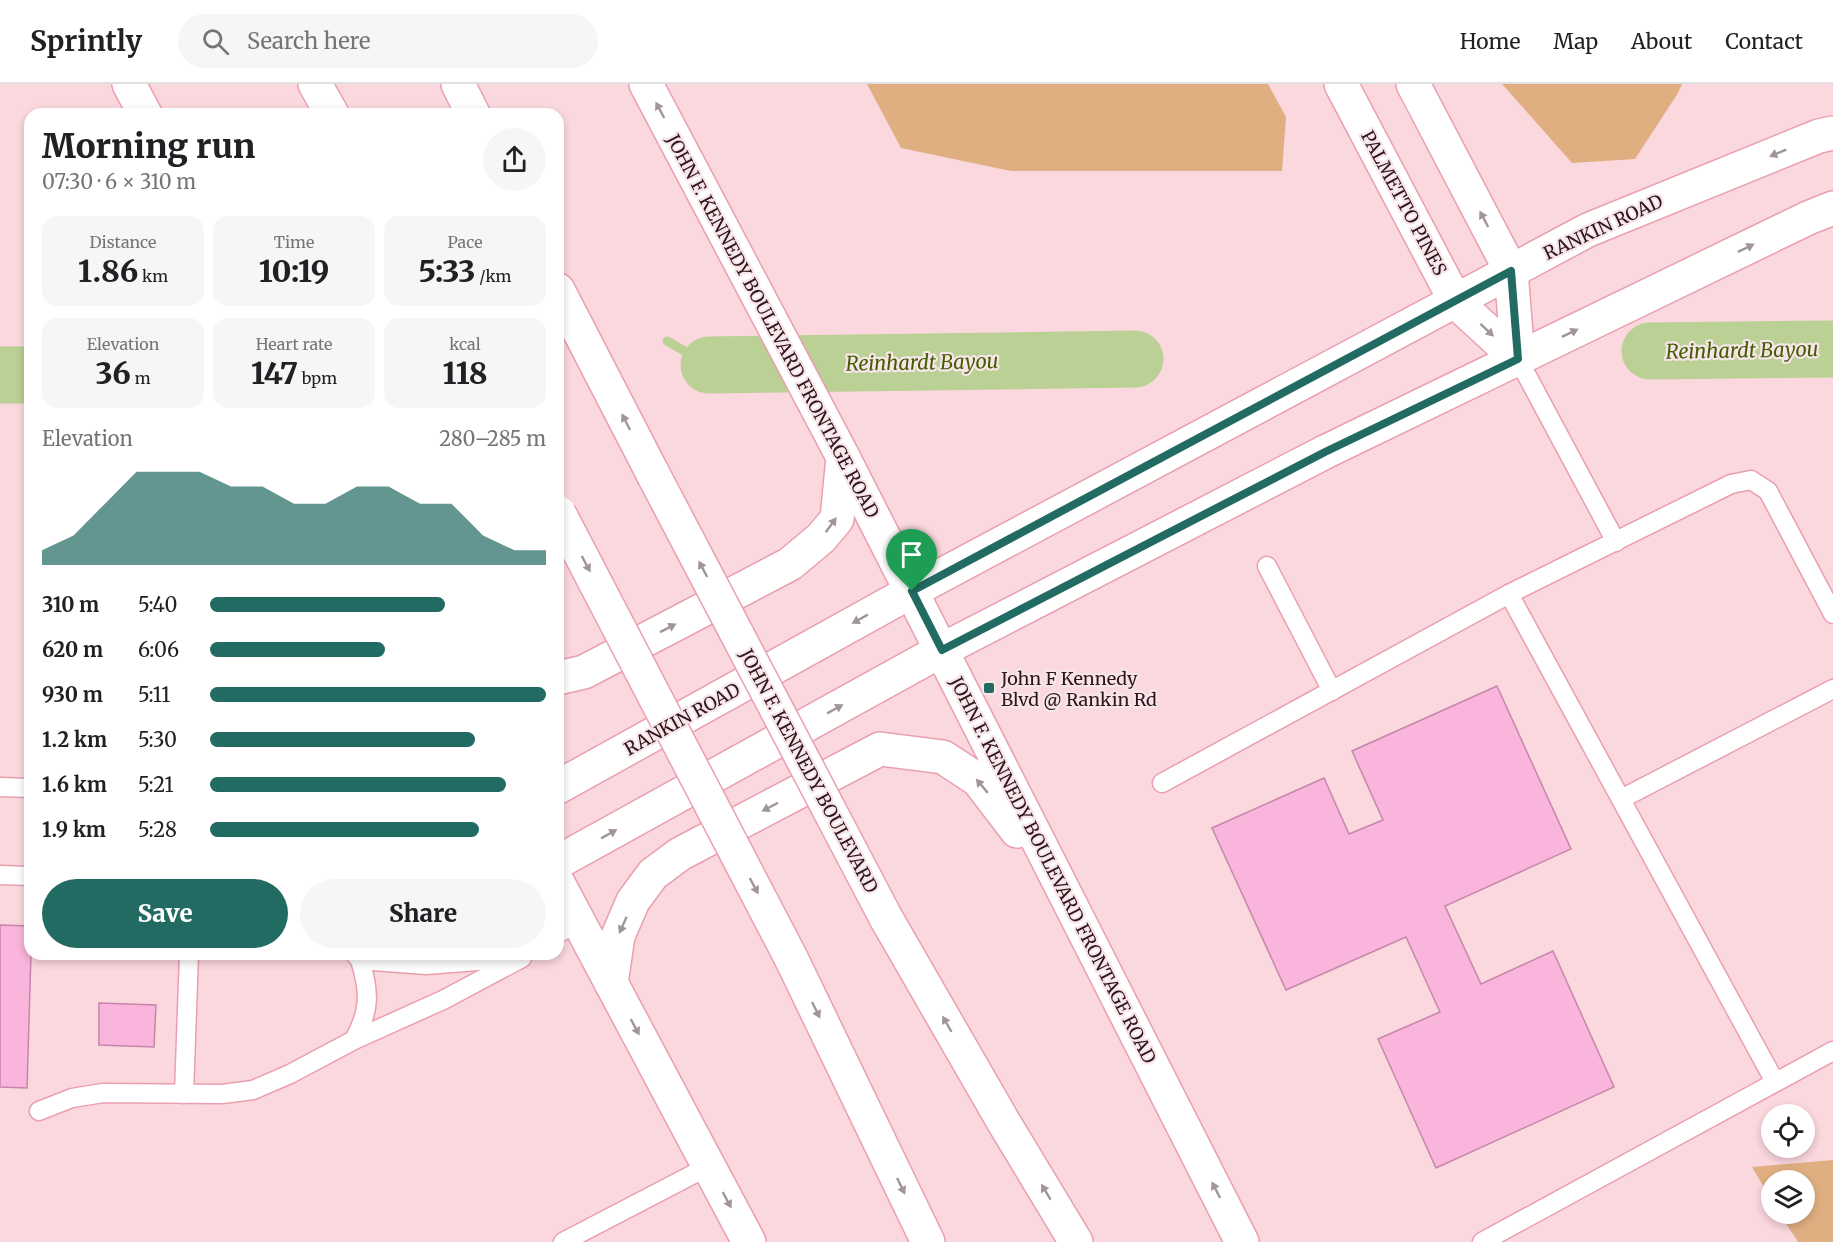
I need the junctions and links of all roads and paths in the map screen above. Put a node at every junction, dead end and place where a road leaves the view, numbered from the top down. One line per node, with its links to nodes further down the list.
1 (129, 84): 8 (main road)
2 (315, 84): 9 (main road)
3 (458, 84): 10 (main road)
4 (484, 84): 11 (main road)
5 (646, 84): 18 (main road, JOHN F. KENNEDY BOULEVARD FRONTAGE ROAD, one-way to 5)
6 (1341, 84): 16 (main road, PALMETTO PINES)
7 (1413, 84): 14 (main road, one-way to 7)
8 (142, 108)
9 (329, 108)
10 (470, 108)
11 (492, 108)
12 (1833, 133): 14 (main road, RANKIN ROAD, one-way to 14)
13 (1833, 208): 17 (main road, one-way to 13)
14 (1511, 271): 16 (main road, RANKIN ROAD); 17 (main road)
15 (564, 302): 55 (main road, JOHN F. KENNEDY BOULEVARD, one-way to 15, bridge)
16 (1456, 302): 17 (main road, PALMETTO PINES, one-way to 17); 22 (main road, RANKIN ROAD)
17 (1518, 359): 20 (lane); 25 (main road)
18 (843, 457): 22 (main road, JOHN F. KENNEDY BOULEVARD FRONTAGE ROAD); 26 (main road, one-way to 18)
19 (564, 522): 54 (main road, one-way to 54, bridge)
20 (1616, 542): 23 (lane); 24 (lane)
21 (1267, 566): 28 (lane)
22 (912, 591): 25 (main road, JOHN F. KENNEDY BOULEVARD FRONTAGE ROAD); 30 (main road, RANKIN ROAD, one-way to 30)
23 (1509, 594): 28 (lane); 33 (lane)
24 (1833, 614)
25 (942, 650): 34 (main road, one-way to 25); 37 (main road, JOHN F. KENNEDY BOULEVARD FRONTAGE ROAD)
26 (564, 677)
27 (1833, 689): 33 (lane)
28 (1332, 691): 29 (lane)
29 (1162, 783)
30 (564, 784)
31 (0, 787): 32 (lane)
32 (24, 788)
33 (1621, 799): 48 (lane)
34 (564, 859)
35 (0, 875): 36 (lane)
36 (24, 876)
37 (1068, 899): 45 (main road, one-way to 45); 56 (main road, JOHN F. KENNEDY BOULEVARD FRONTAGE ROAD, one-way to 37)
38 (564, 909): 39 (main road)
39 (568, 927): 45 (main road)
40 (189, 960): 49 (lane)
41 (359, 960): 46 (lane)
42 (384, 960): 43 (lane)
43 (480, 960)
44 (517, 960): 46 (lane)
45 (611, 983): 51 (main road, one-way to 51)
46 (354, 1040): 49 (lane)
47 (1833, 1051): 48 (lane)
48 (1775, 1082): 57 (lane)
49 (184, 1094): 50 (lane)
50 (39, 1111)
51 (709, 1166): 52 (lane); 53 (main road, one-way to 53)
52 (563, 1242)
53 (749, 1242)
54 (928, 1242)
55 (1076, 1242)
56 (1242, 1242)
57 (1482, 1242)

